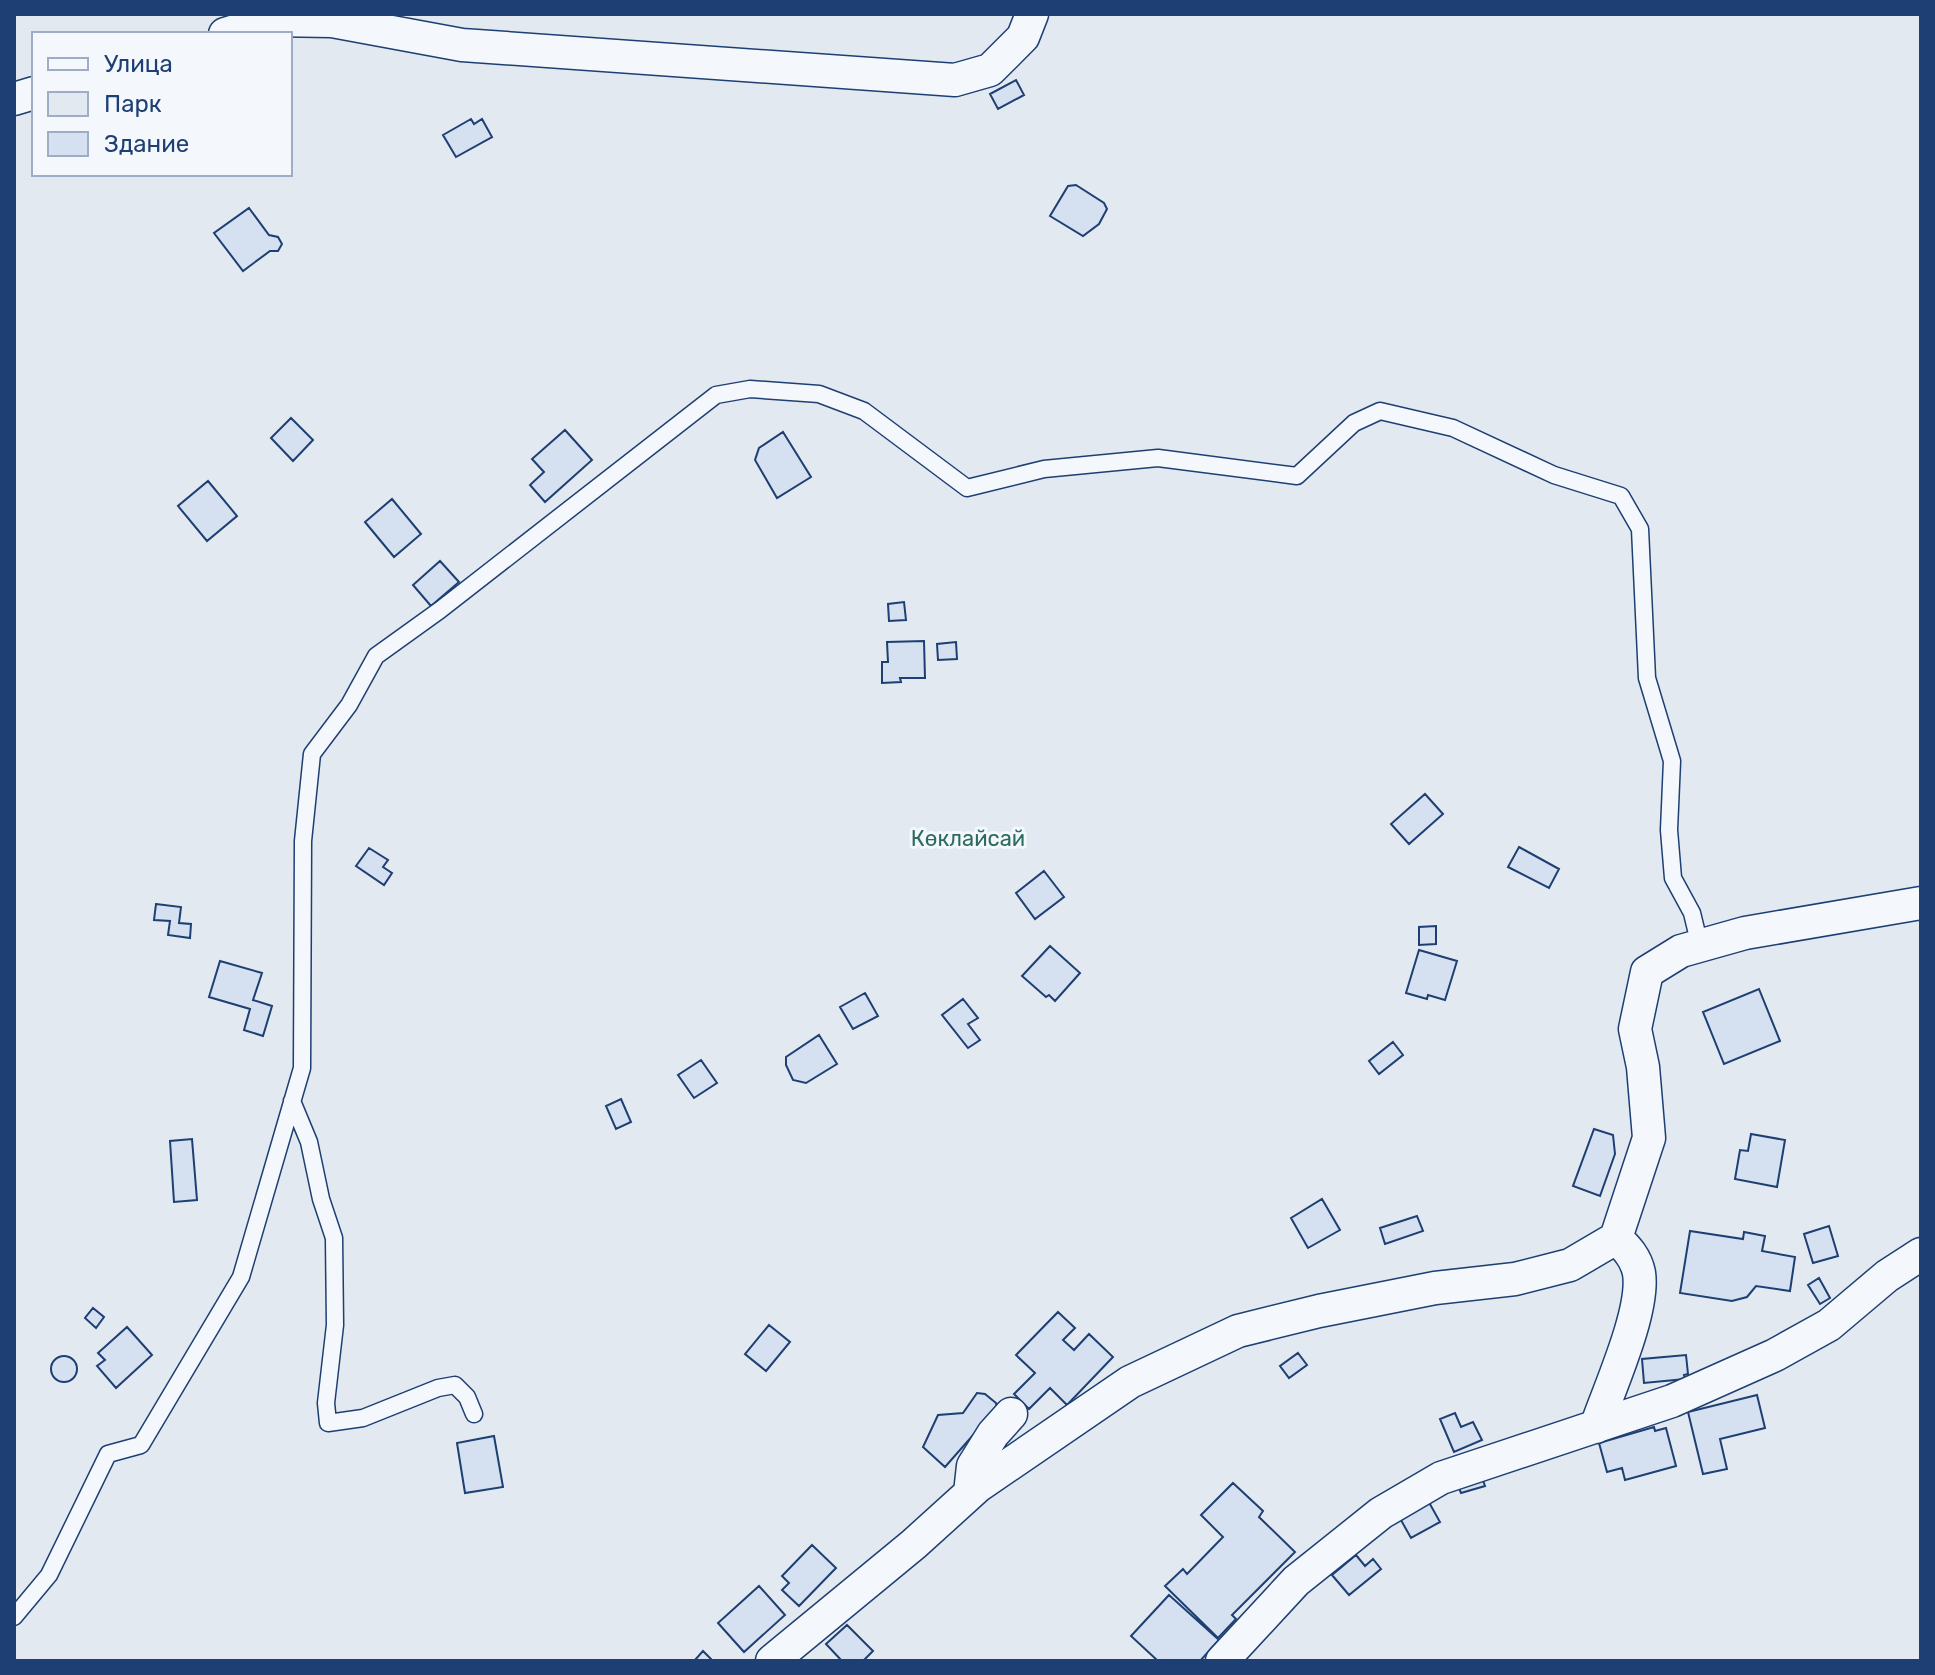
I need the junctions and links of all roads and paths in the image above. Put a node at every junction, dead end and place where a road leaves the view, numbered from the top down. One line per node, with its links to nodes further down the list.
1 (1032, 14): 2 (street)
2 (232, 32)
3 (1921, 903): 4 (street)
4 (1700, 946): 5 (lane); 6 (street)
5 (292, 1101): 8 (lane); 12 (lane)
6 (1616, 1238): 10 (street); 11 (street)
7 (1921, 1254): 10 (street)
8 (474, 1414)
9 (1011, 1414): 11 (street)
10 (1596, 1427): 14 (street)
11 (970, 1493): 13 (street)
12 (14, 1617)
13 (772, 1661)
14 (1222, 1661)

